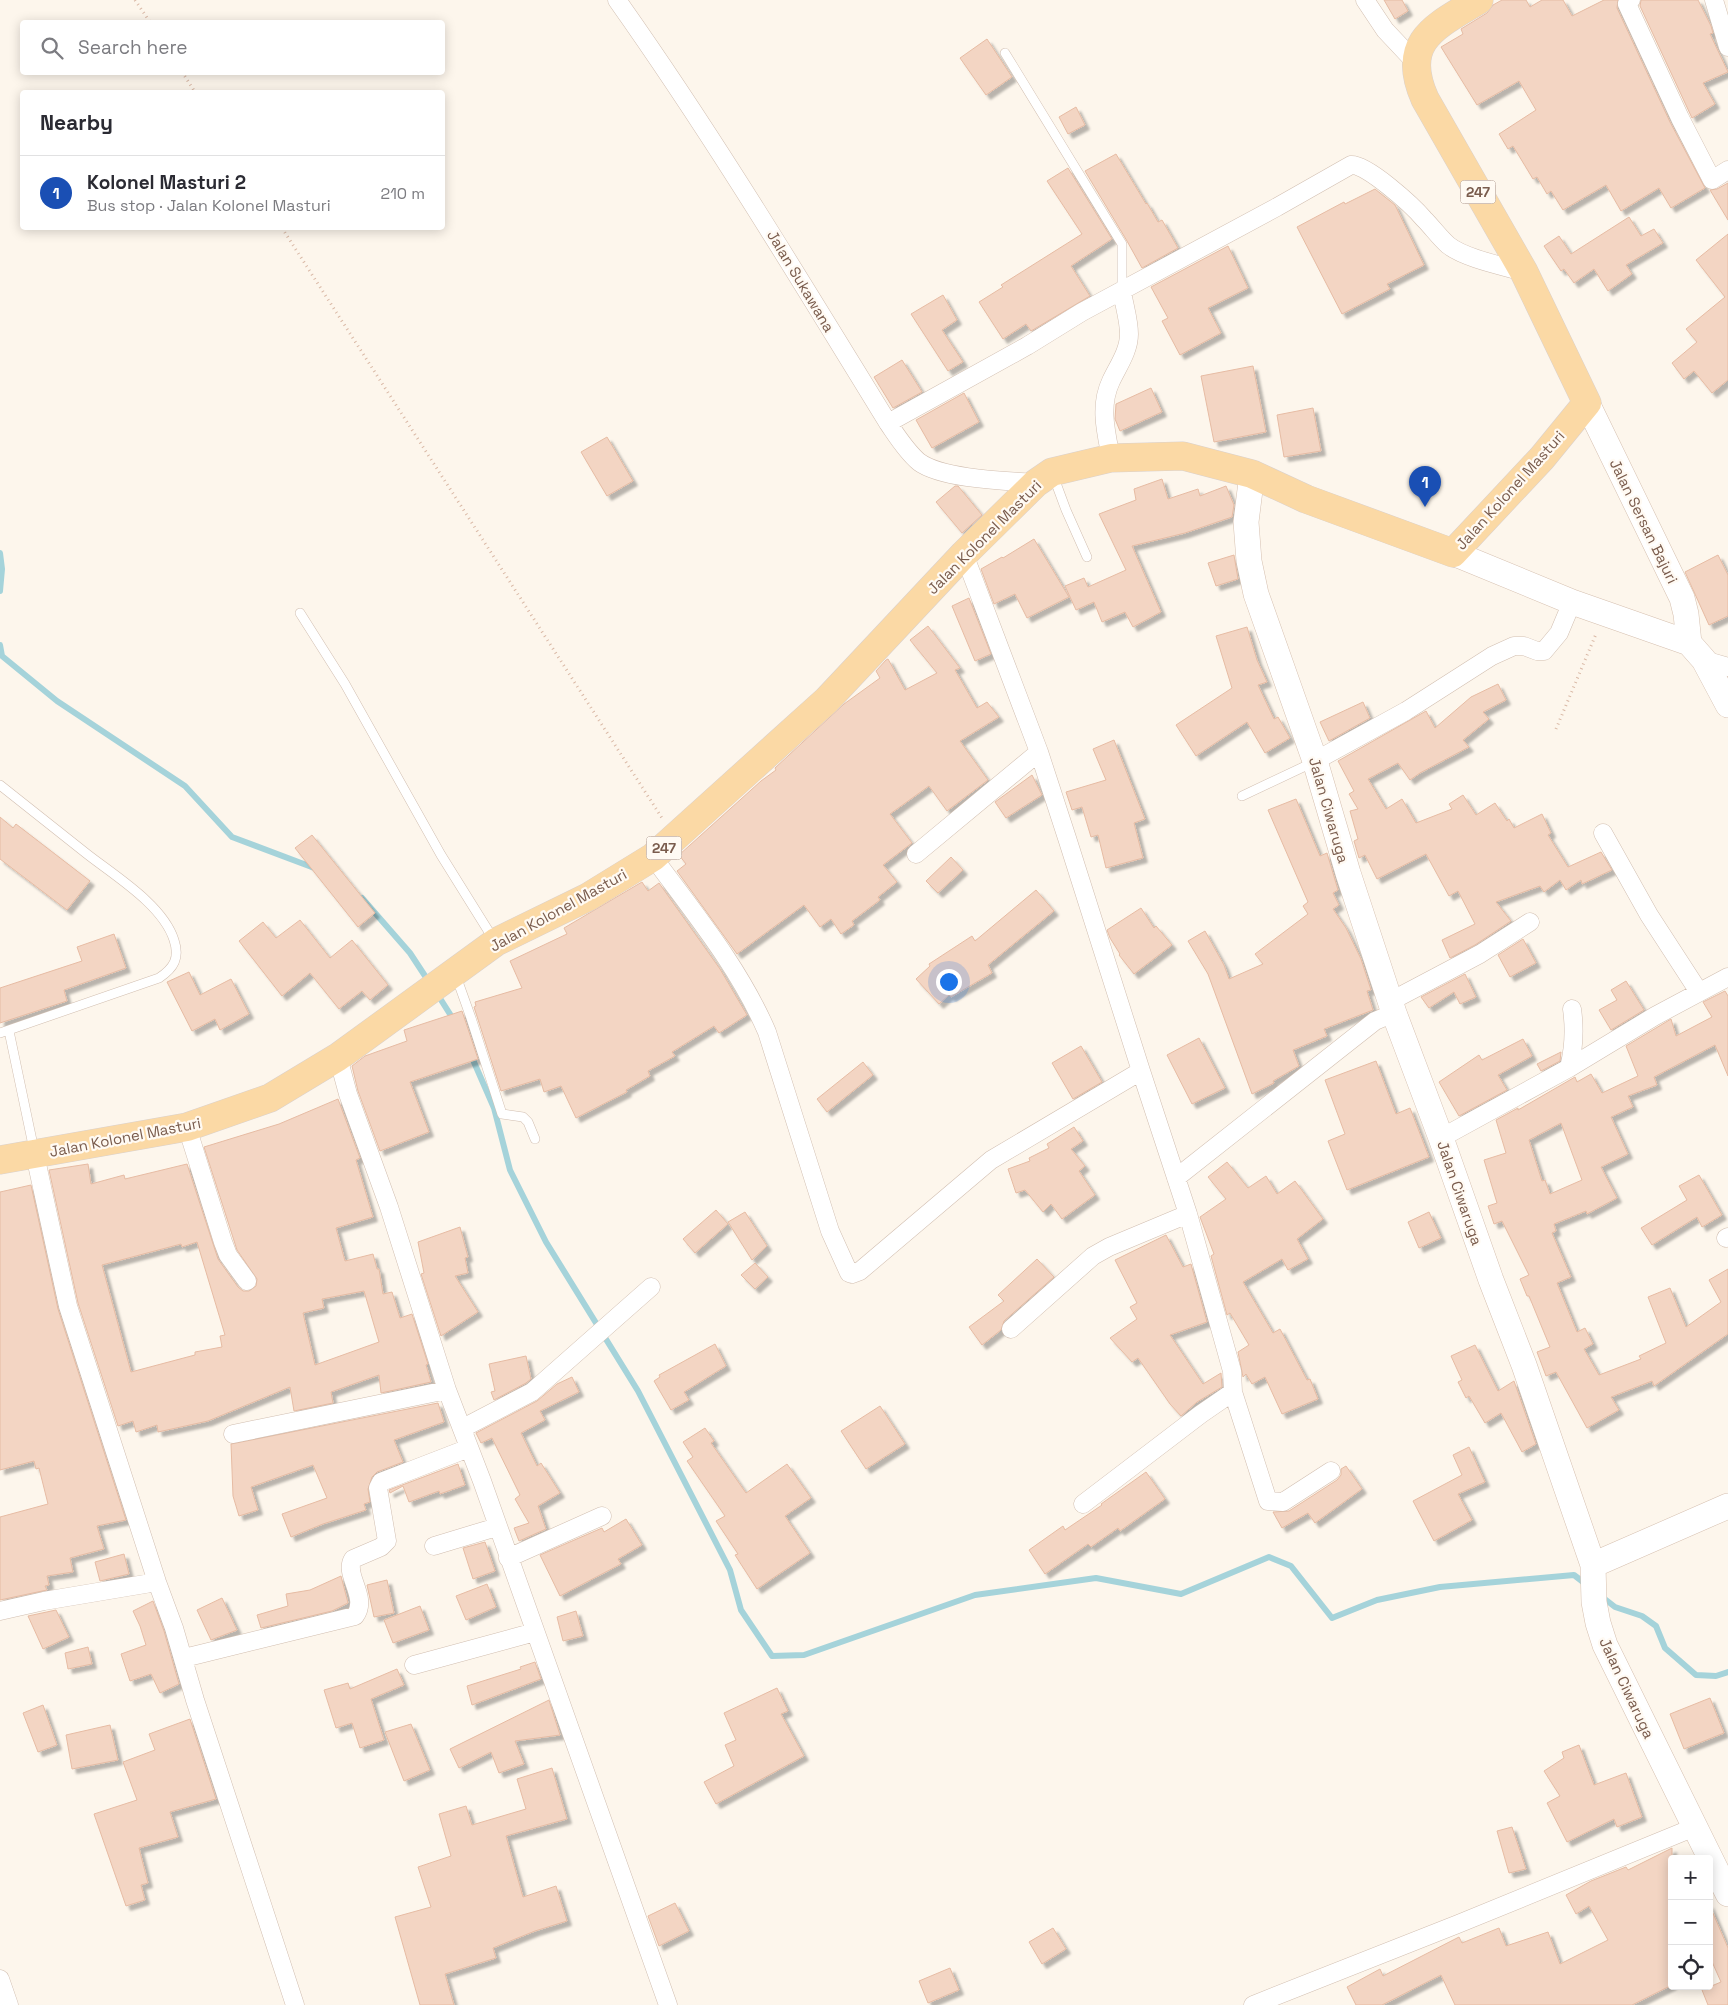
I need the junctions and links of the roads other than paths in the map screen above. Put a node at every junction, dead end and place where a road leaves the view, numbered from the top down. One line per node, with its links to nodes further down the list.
1 (618, 0): 13 (street, Jalan Sukawana)
2 (1365, 0): 8 (street)
3 (1479, 0): 8 (main road)
4 (1631, 0): 9 (street)
5 (1714, 0): 6 (street)
6 (1728, 47)
7 (1005, 53): 11 (lane)
8 (1416, 63): 10 (main road, 247)
9 (1728, 170)
10 (1524, 272): 11 (street); 12 (main road, 247)
11 (1122, 291): 13 (street); 14 (street)
12 (1587, 403): 17 (main road, Jalan Kolonel Masturi); 22 (street, Jalan Sersan Bajuri)
13 (888, 422): 16 (street, Jalan Sukawana)
14 (1112, 458): 15 (main road, Jalan Kolonel Masturi); 16 (main road, Jalan Kolonel Masturi)
15 (1252, 474): 17 (main road, Jalan Kolonel Masturi); 26 (street, Jalan Ciwaruga)
16 (1044, 478): 18 (main road, Jalan Kolonel Masturi / 247); 19 (lane)
17 (1453, 553): 20 (street)
18 (964, 554): 25 (street); 31 (main road, Jalan Kolonel Masturi / 247)
19 (1087, 557)
20 (1572, 602): 22 (street); 26 (street)
21 (300, 613): 33 (lane)
22 (1697, 651): 23 (street); 24 (street, Jalan Sersan Bajuri)
23 (1728, 667)
24 (1728, 705)
25 (1039, 752): 30 (street); 42 (street)
26 (1315, 761): 28 (lane); 37 (street, Jalan Ciwaruga)
27 (0, 785): 39 (lane)
28 (1242, 796)
29 (1603, 833): 36 (street)
30 (916, 854)
31 (653, 857): 33 (main road, Jalan Kolonel Masturi / 247); 42 (street)
32 (1530, 922): 37 (street)
33 (496, 942): 34 (main road, Jalan Kolonel Masturi / 247)
34 (454, 972): 40 (main road, Jalan Kolonel Masturi / 247); 45 (lane)
35 (1728, 977): 36 (street)
36 (1699, 992): 41 (street)
37 (1393, 1007): 44 (street, Jalan Ciwaruga); 48 (street)
38 (1572, 1009): 41 (street)
39 (4, 1032): 46 (lane)
40 (338, 1057): 43 (main road, Jalan Kolonel Masturi / 247); 53 (street)
41 (1568, 1068): 44 (street)
42 (1140, 1071): 48 (street)
43 (187, 1127): 46 (main road, Jalan Kolonel Masturi / 247); 50 (street)
44 (1441, 1138): 65 (street, Jalan Ciwaruga)
45 (535, 1140)
46 (35, 1155): 47 (main road, Jalan Kolonel Masturi / 247); 66 (street)
47 (0, 1160)
48 (1176, 1178): 49 (street)
49 (1188, 1214): 52 (street); 54 (street)
50 (248, 1281)
51 (650, 1287): 55 (street)
52 (1011, 1329)
53 (447, 1390): 55 (street); 56 (street)
54 (1233, 1392): 58 (street); 59 (street)
55 (463, 1428): 57 (street)
56 (233, 1434)
57 (469, 1448): 62 (street); 69 (street)
58 (1331, 1471)
59 (1083, 1504)
60 (1728, 1506): 65 (street)
61 (602, 1516): 64 (street)
62 (497, 1527): 63 (street); 64 (street)
63 (434, 1546)
64 (508, 1558): 68 (street)
65 (1593, 1565): 71 (street, Jalan Ciwaruga)
66 (157, 1582): 67 (street); 69 (street)
67 (0, 1611)
68 (535, 1632): 70 (street); 76 (street)
69 (184, 1658): 75 (street)
70 (414, 1665)
71 (1695, 1827): 72 (street, Jalan Ciwaruga); 77 (street)
72 (1728, 1894)
73 (0, 1979): 74 (street)
74 (9, 2005)
75 (295, 2005)
76 (668, 2005)
77 (1253, 2005)

